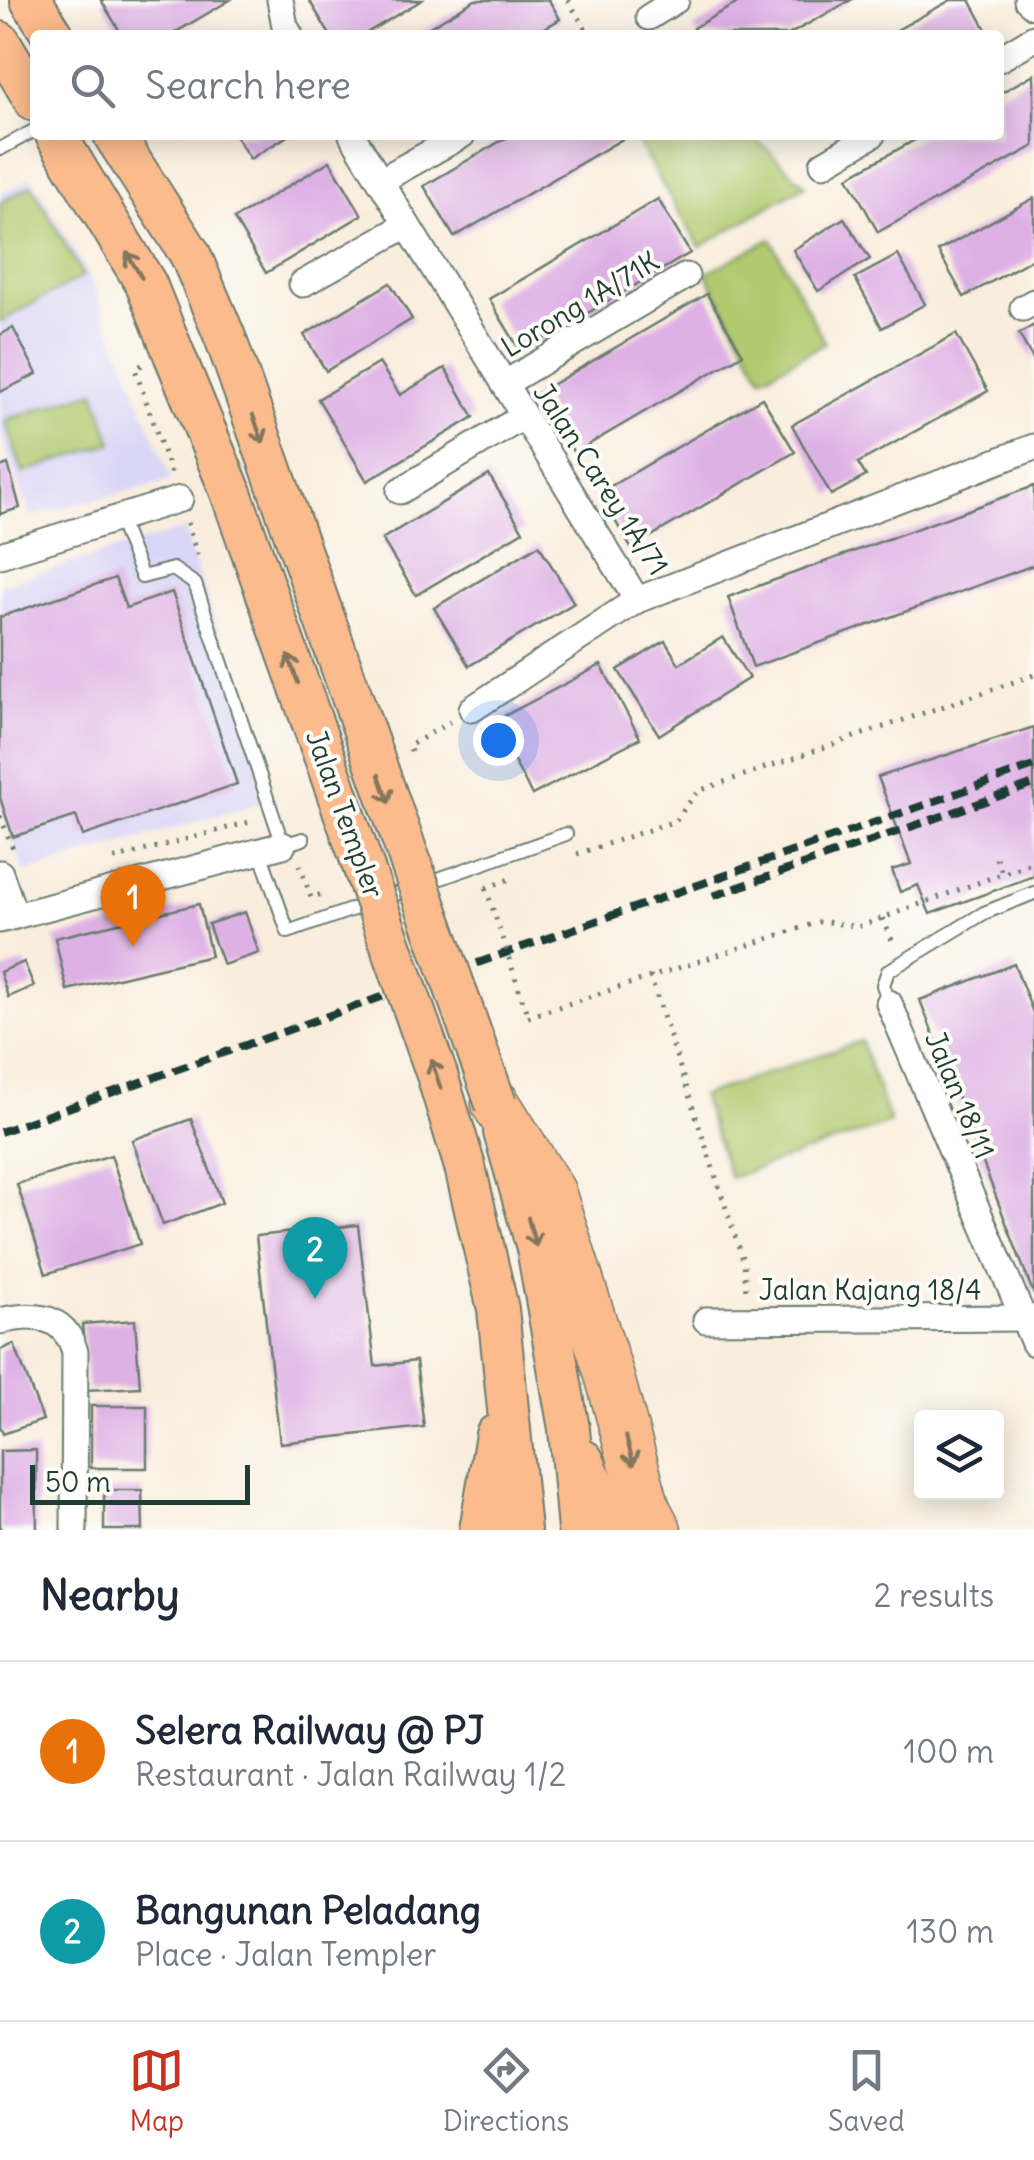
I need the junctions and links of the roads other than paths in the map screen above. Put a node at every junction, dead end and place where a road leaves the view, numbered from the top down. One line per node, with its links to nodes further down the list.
1 (32, 0): 7 (main road)
2 (280, 0): 8 (street)
3 (676, 0): 6 (street)
4 (1027, 0): 5 (street)
5 (1034, 6)
6 (649, 17)
7 (50, 30)
8 (282, 30)
9 (1034, 38): 11 (street)
10 (0, 42): 12 (main road)
11 (1004, 56)
12 (30, 92)
13 (30, 133): 19 (lane)
14 (59, 140): 44 (main road, Jalan Templer, one-way to 14, bridge)
15 (117, 140): 40 (main road, Jalan Templer, one-way to 40, bridge)
16 (355, 140): 21 (street, Jalan Carey 1A/71)
17 (453, 140): 21 (street)
18 (864, 140): 20 (street)
19 (0, 149)
20 (823, 164)
21 (380, 182): 22 (street, Jalan Carey 1A/71)
22 (408, 225): 24 (street); 25 (street, Jalan Carey 1A/71)
23 (686, 276): 25 (street, Lorong 1A/71K)
24 (302, 284)
25 (504, 384): 26 (street, Jalan Carey 1A/71)
26 (524, 416): 28 (street); 32 (street, Jalan Carey 1A/71)
27 (1034, 447): 32 (street, Jalan Carey 1A/71)
28 (400, 490)
29 (180, 499): 30 (street)
30 (119, 520): 31 (street); 35 (lane)
31 (0, 555)
32 (637, 600): 33 (street)
33 (472, 710)
34 (566, 834): 35 (lane)
35 (282, 845): 38 (street)
36 (9, 867): 38 (street)
37 (1034, 893): 39 (lane)
38 (7, 918)
39 (889, 1004): 43 (street, Jalan 18/11)
40 (496, 1104): 45 (main road, Jalan Templer, one-way to 45); 51 (highway, one-way to 51)
41 (706, 1320): 43 (street, Jalan Kajang 18/4)
42 (0, 1322): 46 (street)
43 (1031, 1327)
44 (505, 1386): 47 (main road); 48 (main road, Jalan Templer)
45 (569, 1429): 49 (main road, Jalan Templer); 50 (main road)
46 (74, 1530)
47 (480, 1530)
48 (520, 1530)
49 (578, 1530)
50 (610, 1530)
51 (657, 1530)

